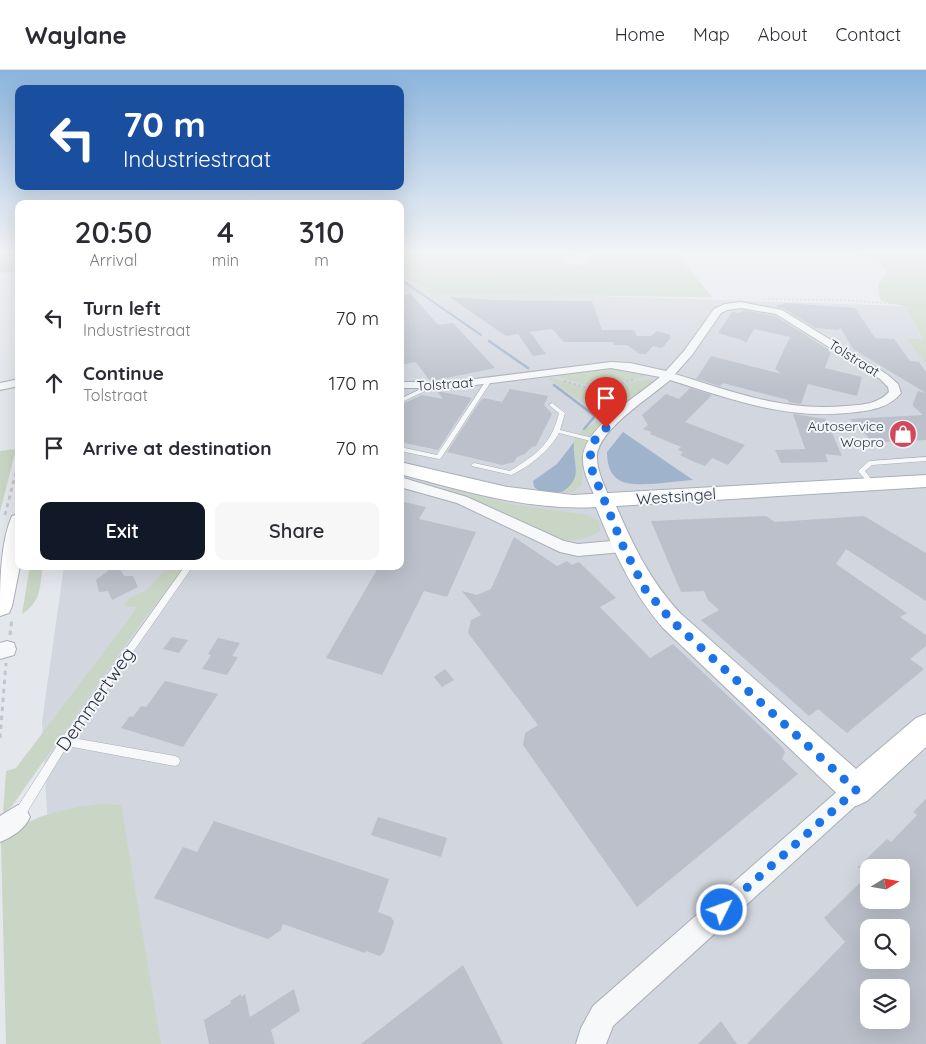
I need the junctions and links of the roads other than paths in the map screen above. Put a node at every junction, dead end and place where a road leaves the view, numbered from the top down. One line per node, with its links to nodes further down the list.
1 (742, 305): 2 (street, Tolstraat); 2 (street, Tolstraat)
2 (669, 375): 3 (street, Tolstraat); 11 (street, Tolstraat)
3 (489, 380): 6 (street, Tolstraat); 12 (lane)
4 (15, 383): 7 (street)
5 (404, 386): 6 (street, Tolstraat)
6 (430, 386): 8 (lane)
7 (0, 387)
8 (404, 399)
9 (552, 405): 10 (lane)
10 (559, 431): 11 (lane); 14 (lane)
11 (595, 440): 19 (street)
12 (404, 450)
13 (926, 459): 18 (lane)
14 (474, 465)
15 (404, 469): 19 (main road, Westsingel)
16 (926, 480): 18 (main road, Westsingel)
17 (404, 483): 21 (street)
18 (872, 484): 19 (main road, Westsingel)
19 (604, 501): 21 (main road)
20 (12, 520): 23 (main road)
21 (623, 546): 27 (main road)
22 (187, 570): 25 (lane, Demmertweg)
23 (0, 606)
24 (926, 728): 27 (main road)
25 (65, 741): 26 (lane); 28 (lane, Demmertweg)
26 (175, 760)
27 (856, 790): 29 (street)
28 (9, 824)
29 (590, 1044)

